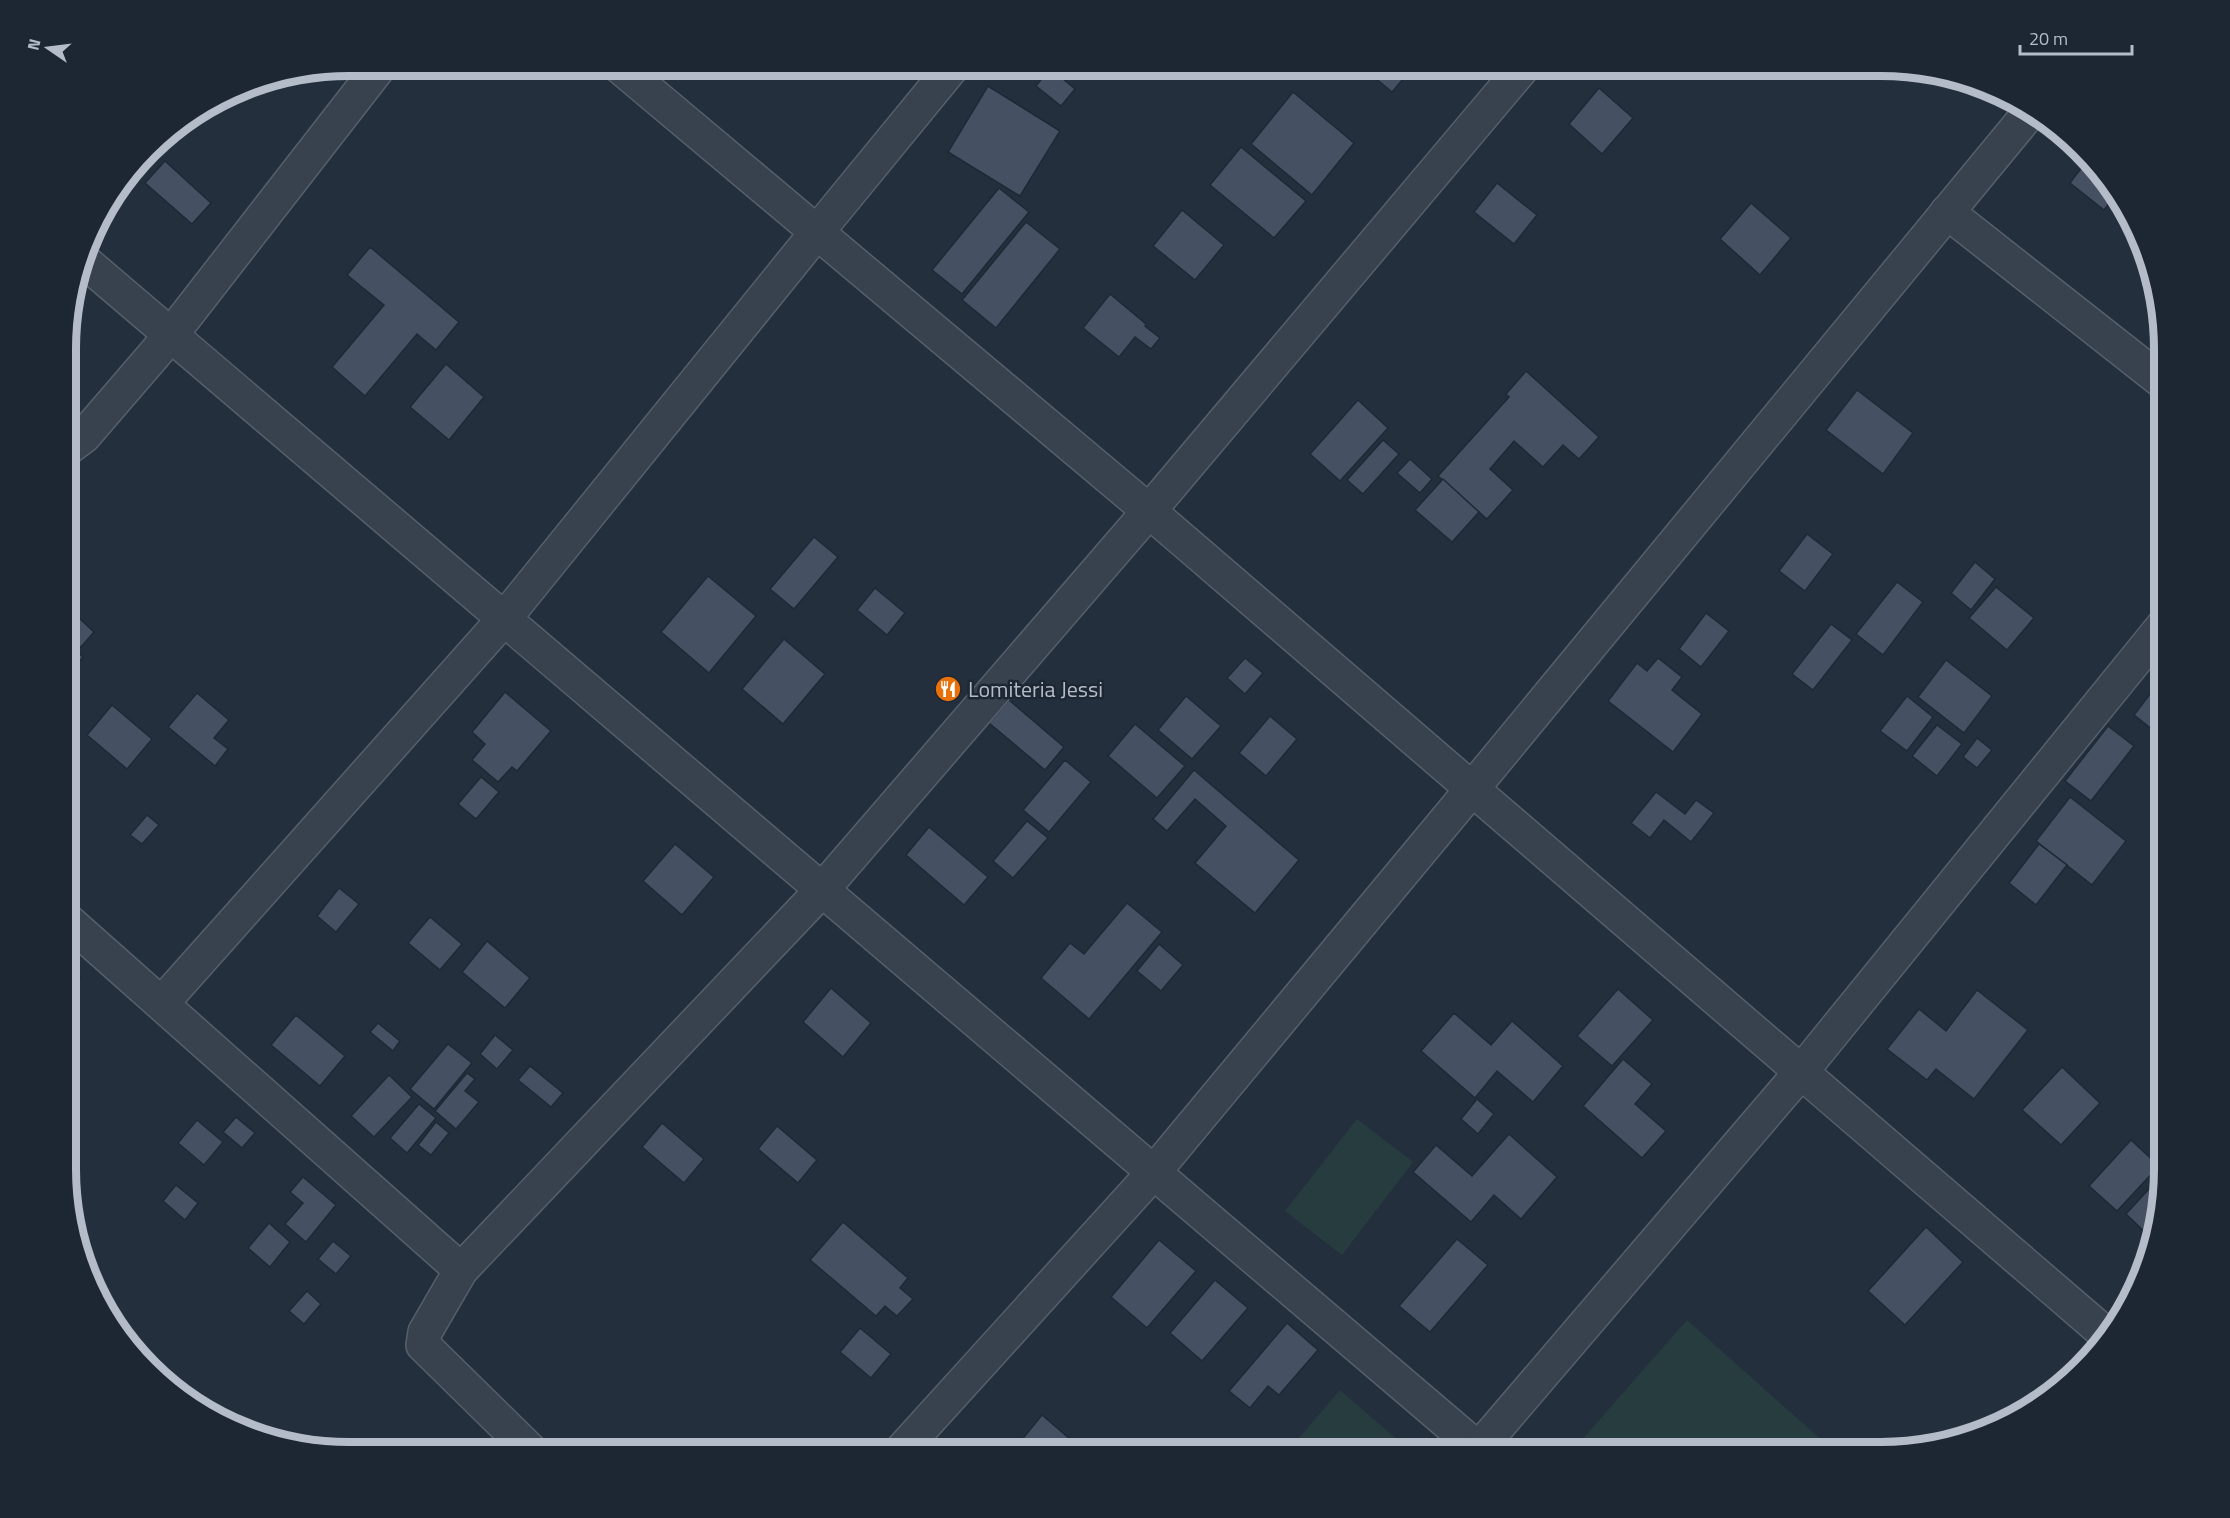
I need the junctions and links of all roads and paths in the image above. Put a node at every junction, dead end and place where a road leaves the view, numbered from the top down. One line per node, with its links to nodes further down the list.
1 (372, 76): 9 (street)
2 (632, 76): 7 (street)
3 (945, 76): 7 (street)
4 (1516, 76): 12 (street)
5 (2025, 118): 6 (street)
6 (1947, 212): 10 (street); 15 (street)
7 (817, 232): 12 (street); 13 (street)
8 (90, 266): 9 (street)
9 (171, 335): 11 (street); 13 (street)
10 (2154, 375)
11 (76, 442)
12 (1149, 511): 15 (street); 16 (street)
13 (504, 619): 16 (street); 18 (street)
14 (2154, 637): 19 (street)
15 (1472, 789): 19 (street); 20 (street)
16 (822, 890): 20 (street); 21 (street)
17 (76, 928): 18 (street)
18 (162, 1003): 21 (street)
19 (1801, 1072): 22 (street); 26 (street)
20 (1154, 1172): 24 (street); 25 (street)
21 (460, 1270): 23 (street)
22 (2101, 1330)
23 (521, 1442)
24 (909, 1442)
25 (1469, 1442)
26 (1487, 1442)

